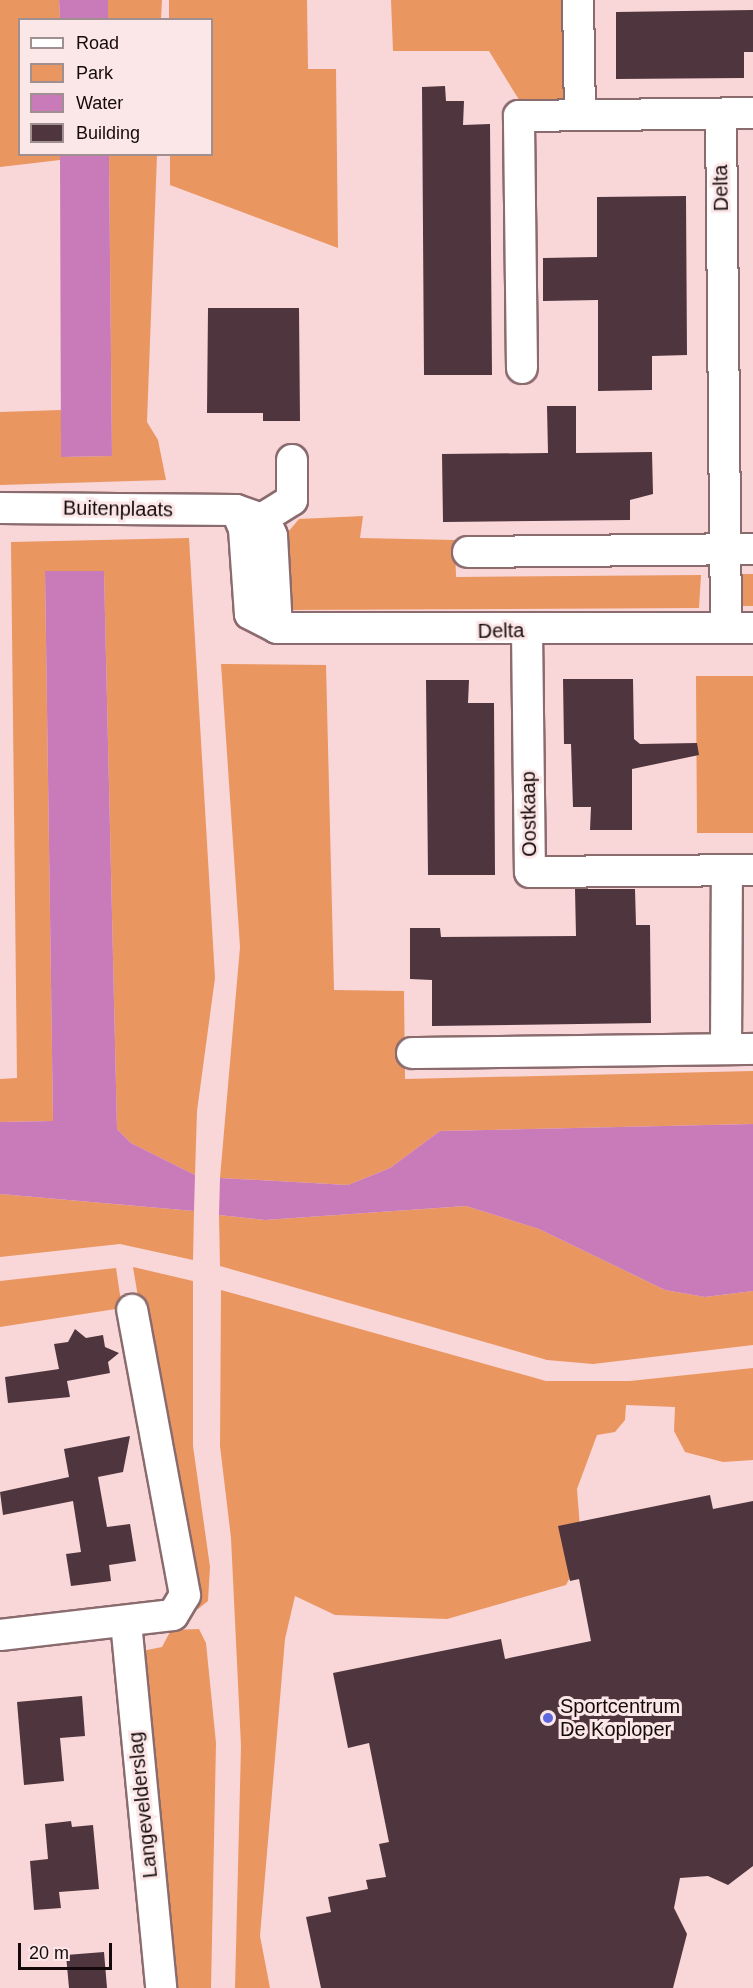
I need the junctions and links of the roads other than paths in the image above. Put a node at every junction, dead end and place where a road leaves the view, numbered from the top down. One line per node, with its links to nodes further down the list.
1 (578, 0): 4 (street)
2 (753, 113): 3 (street)
3 (720, 114): 4 (street); 9 (street, Delta)
4 (580, 115): 5 (street)
5 (522, 368)
6 (292, 460): 8 (street)
7 (0, 508): 8 (street, Buitenplaats)
8 (248, 520): 12 (street, Delta)
9 (739, 549): 10 (street); 11 (street, Delta)
10 (468, 552)
11 (740, 628): 12 (street, Delta)
12 (527, 630): 13 (street, Oostkaap)
13 (740, 870): 14 (street, Oostkaap)
14 (740, 1049): 15 (street, Oostkaap)
15 (412, 1053)
16 (132, 1310): 17 (street)
17 (126, 1622): 18 (street); 19 (street, Langevelderslag)
18 (0, 1635)
19 (161, 1988)

